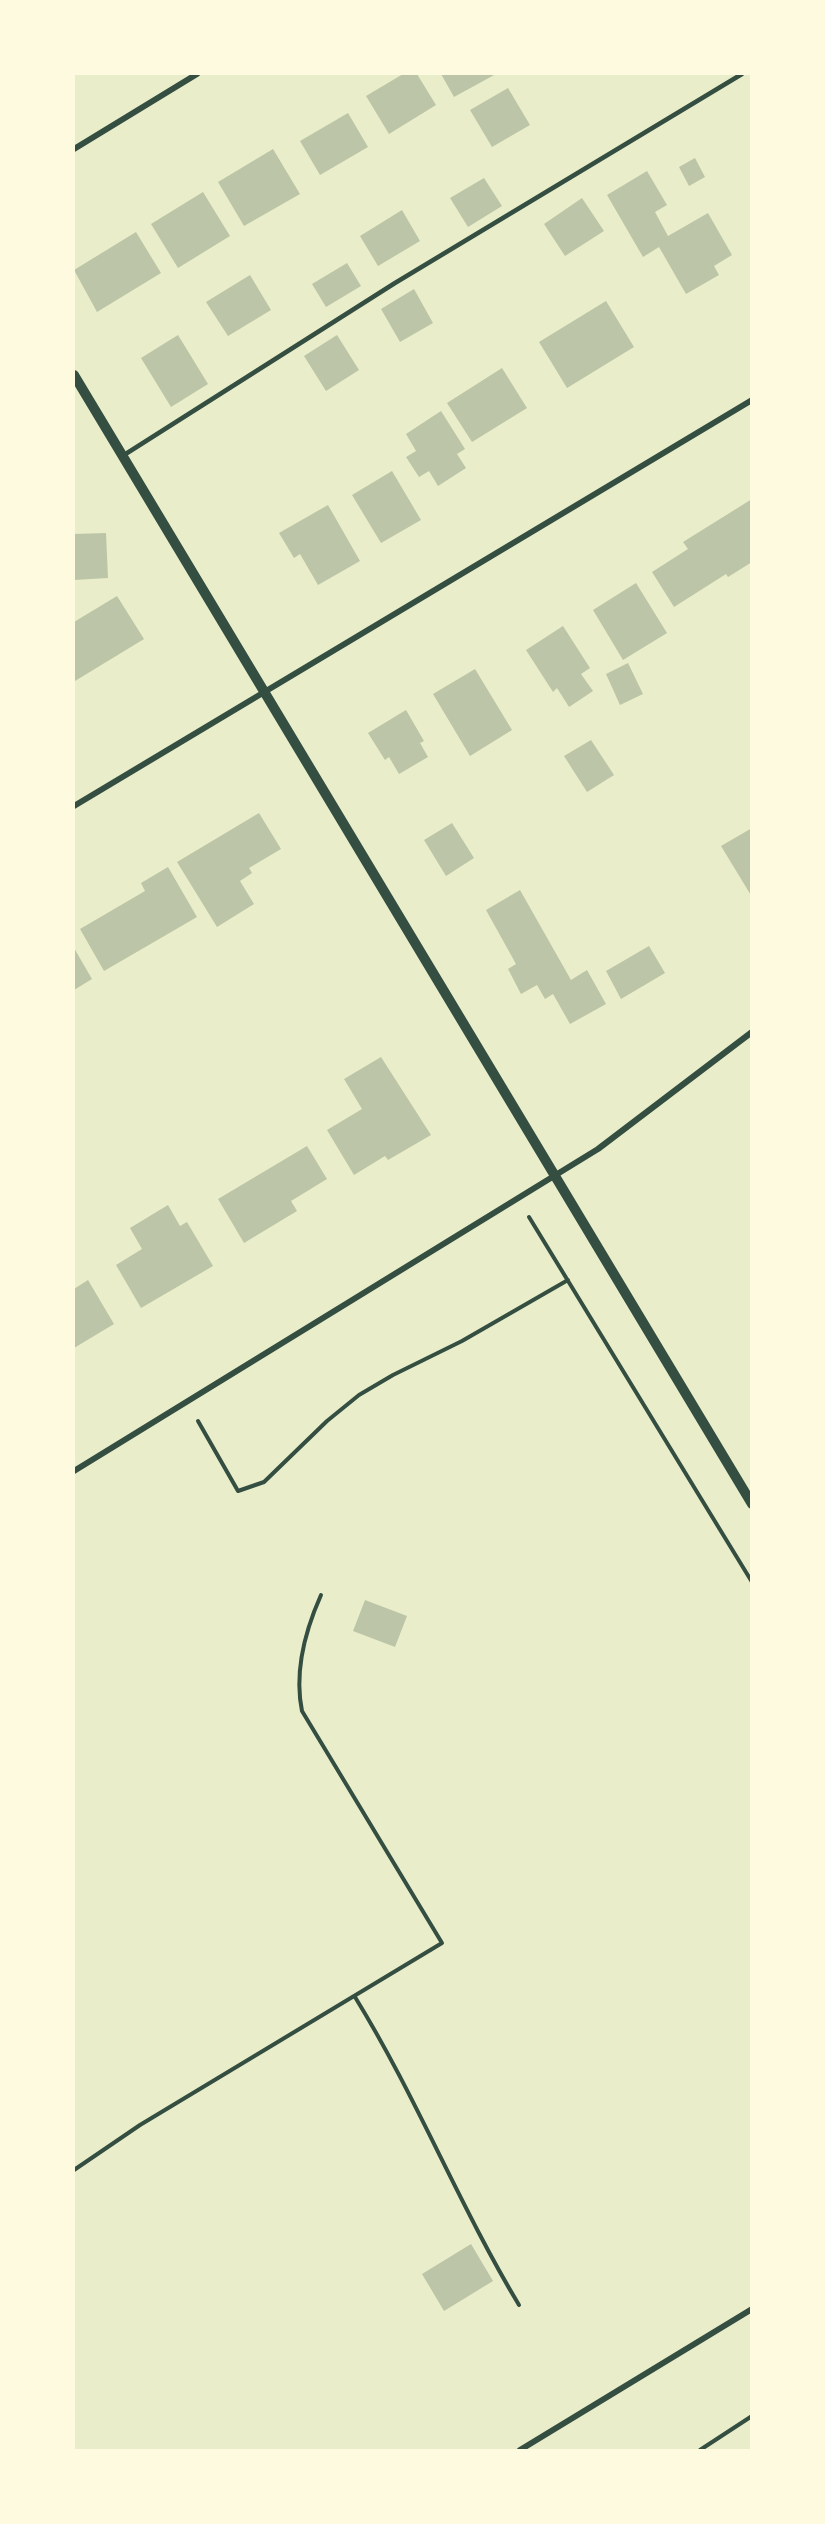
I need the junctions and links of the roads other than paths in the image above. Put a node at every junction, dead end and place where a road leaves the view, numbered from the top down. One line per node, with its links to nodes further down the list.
1 (197, 74): 3 (street)
2 (742, 74): 6 (lane)
3 (74, 148)
4 (74, 375): 6 (street)
5 (752, 400): 7 (street)
6 (122, 456): 7 (street)
7 (262, 692): 8 (street); 10 (street)
8 (74, 806)
9 (752, 1032): 10 (street)
10 (554, 1175): 11 (street); 12 (street)
11 (74, 1471)
12 (752, 1504)
13 (752, 2309): 14 (street)
14 (519, 2451)

